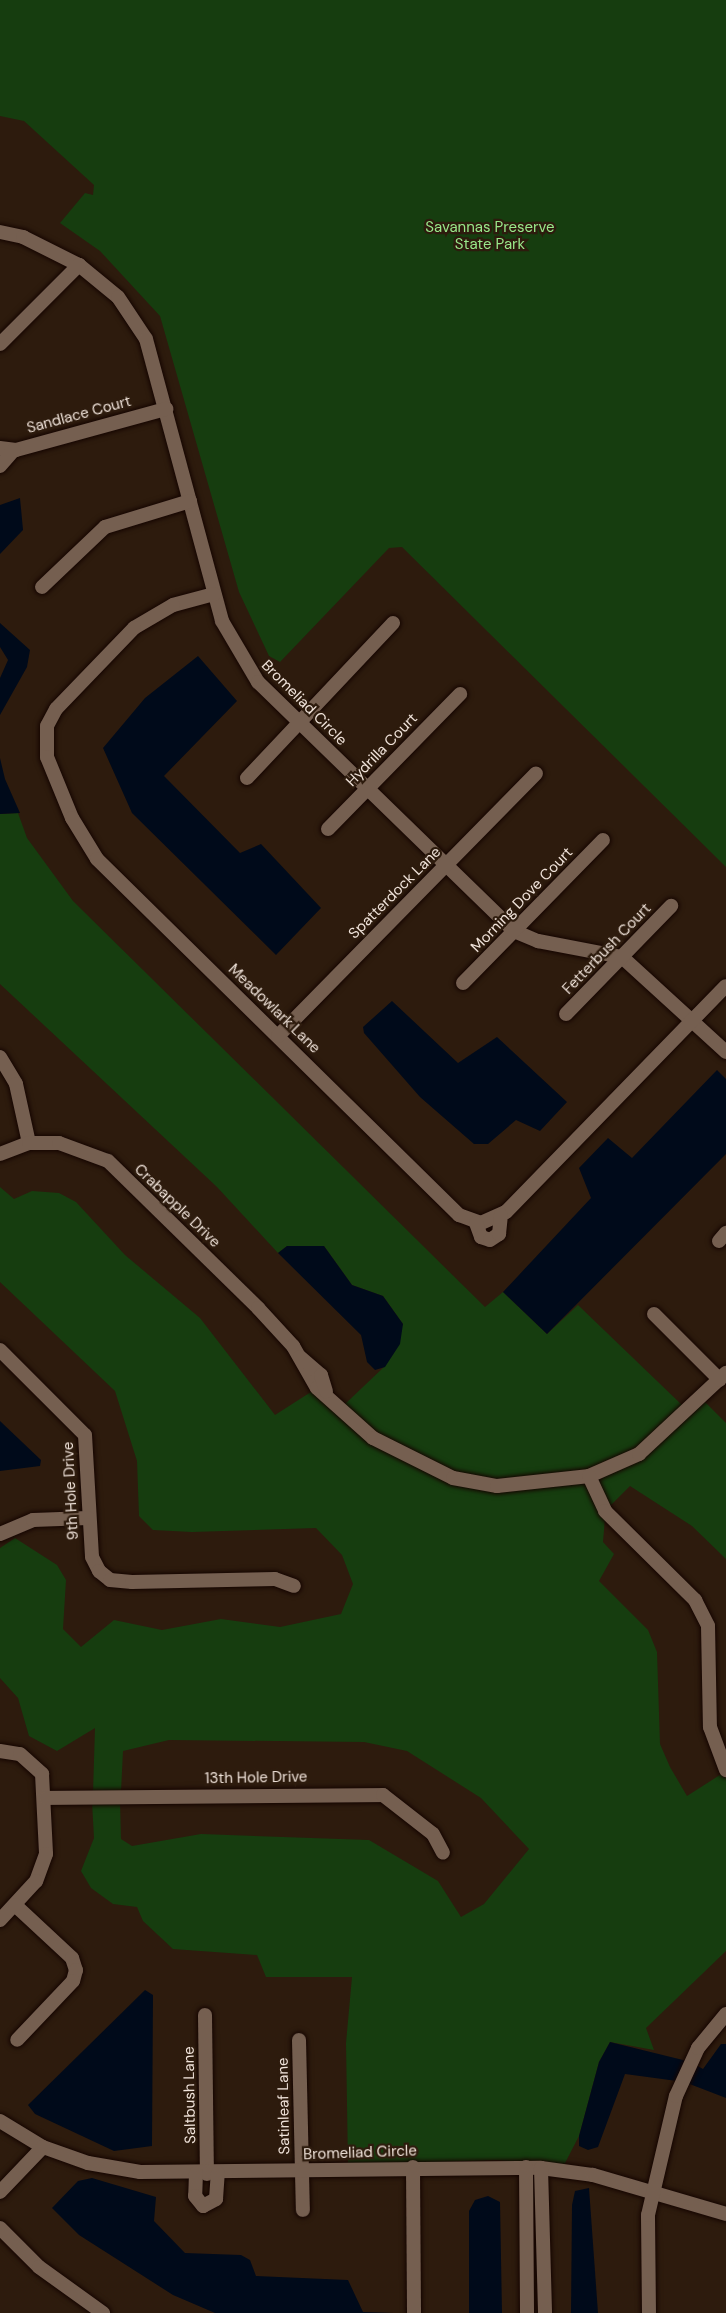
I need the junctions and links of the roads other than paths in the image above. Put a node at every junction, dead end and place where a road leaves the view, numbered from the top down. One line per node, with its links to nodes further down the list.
1 (0, 232): 2 (street, Bromeliad Circle)
2 (79, 265): 3 (street); 4 (street, Bromeliad Circle)
3 (0, 344)
4 (166, 409): 6 (street, Sandlace Court); 8 (street, Bromeliad Circle)
5 (0, 448): 6 (street, Sandlace Court)
6 (14, 450): 7 (street)
7 (0, 466)
8 (190, 501): 9 (street); 10 (street, Bromeliad Circle)
9 (42, 587)
10 (214, 594): 13 (street, Bromeliad Circle); 27 (street, Meadowlark Lane)
11 (393, 622): 13 (street)
12 (460, 694): 16 (street, Hydrilla Court)
13 (299, 723): 15 (street); 16 (street, Bromeliad Circle)
14 (536, 773): 19 (street, Spatterdock Lane)
15 (247, 778)
16 (368, 788): 17 (street, Hydrilla Court); 19 (street, Bromeliad Circle)
17 (328, 829)
18 (603, 840): 21 (street, Morning Dove Court)
19 (446, 865): 21 (street, Bromeliad Circle); 27 (street, Spatterdock Lane)
20 (671, 906): 22 (street, Fetterbush Court)
21 (514, 931): 22 (street, Bromeliad Circle); 23 (street, Morning Dove Court)
22 (622, 957): 25 (street, Fetterbush Court); 26 (street, Bromeliad Circle)
23 (463, 983)
24 (726, 986): 26 (street, Meadowlark Lane)
25 (566, 1014)
26 (694, 1019): 27 (street, Meadowlark Lane); 28 (street, Bromeliad Circle)
27 (278, 1036)
28 (726, 1052)
29 (0, 1057): 30 (street)
30 (29, 1143): 31 (street, Crabapple Drive); 35 (street, Crabapple Drive)
31 (0, 1154)
32 (654, 1314): 34 (street)
33 (0, 1350): 36 (street, 9th Hole Drive)
34 (723, 1376): 35 (street, Crabapple Drive)
35 (589, 1476): 40 (street)
36 (88, 1518): 37 (street); 38 (street, 9th Hole Drive)
37 (0, 1534)
38 (294, 1586)
39 (0, 1751): 41 (street)
40 (726, 1770)
41 (46, 1798): 42 (street, 13th Hole Drive); 43 (street)
42 (442, 1853)
43 (15, 1905): 44 (street); 47 (street)
44 (0, 1920)
45 (726, 2014): 57 (street)
46 (205, 2015): 55 (street, Saltbush Lane)
47 (17, 2040)
48 (299, 2040): 54 (street, Satinleaf Lane)
49 (0, 2121): 50 (street, Bromeliad Circle)
50 (43, 2147): 55 (street, Bromeliad Circle); 56 (street)
51 (413, 2167): 52 (street, Bromeliad Circle); 54 (street, Bromeliad Circle); 62 (street)
52 (526, 2167): 53 (street, Bromeliad Circle); 63 (street)
53 (541, 2168): 57 (street, Bromeliad Circle); 64 (street)
54 (301, 2172): 55 (street, Bromeliad Circle); 58 (street, Satinleaf Lane)
55 (207, 2173)
56 (0, 2192)
57 (651, 2193): 59 (street, Bromeliad Circle); 65 (street)
58 (303, 2210)
59 (726, 2214)
60 (0, 2228): 61 (street)
61 (104, 2313)
62 (414, 2313)
63 (526, 2313)
64 (545, 2313)
65 (649, 2313)

